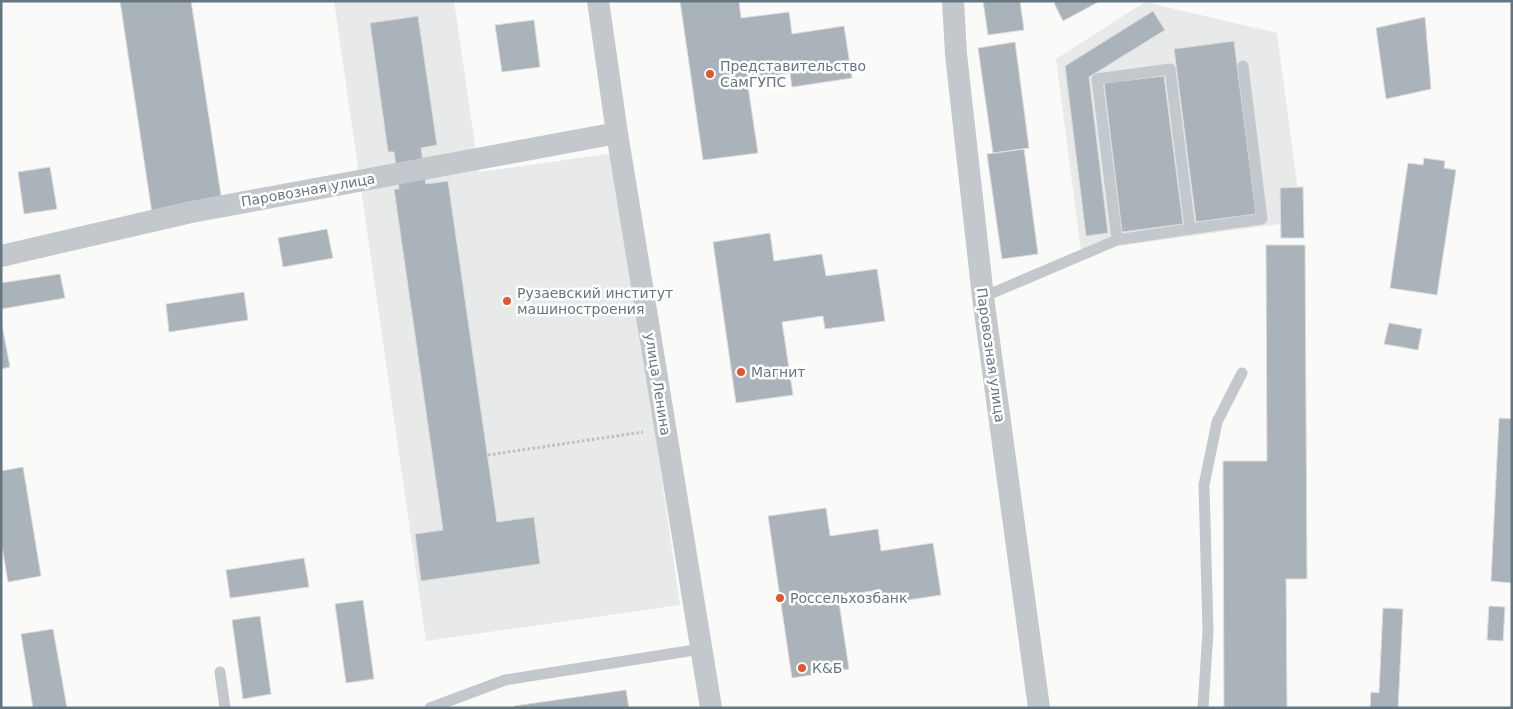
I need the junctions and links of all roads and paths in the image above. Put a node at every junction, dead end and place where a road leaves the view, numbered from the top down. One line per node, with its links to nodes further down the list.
1 (598, 1): 4 (street, улица Ленина)
2 (953, 1): 8 (street, Паровозная улица)
3 (1243, 66): 5 (lane)
4 (617, 133): 7 (street, Паровозная улица); 10 (street, улица Ленина)
5 (1190, 229): 6 (lane); 6 (lane)
6 (1117, 240): 8 (lane)
7 (1, 256)
8 (983, 296): 17 (street, Паровозная улица)
9 (1242, 373): 18 (lane)
10 (665, 429): 11 (path); 12 (street, улица Ленина)
11 (488, 455)
12 (701, 649): 15 (lane); 16 (street, улица Ленина)
13 (220, 672): 14 (lane)
14 (225, 708)
15 (430, 708)
16 (711, 708)
17 (1039, 708)
18 (1203, 708)

